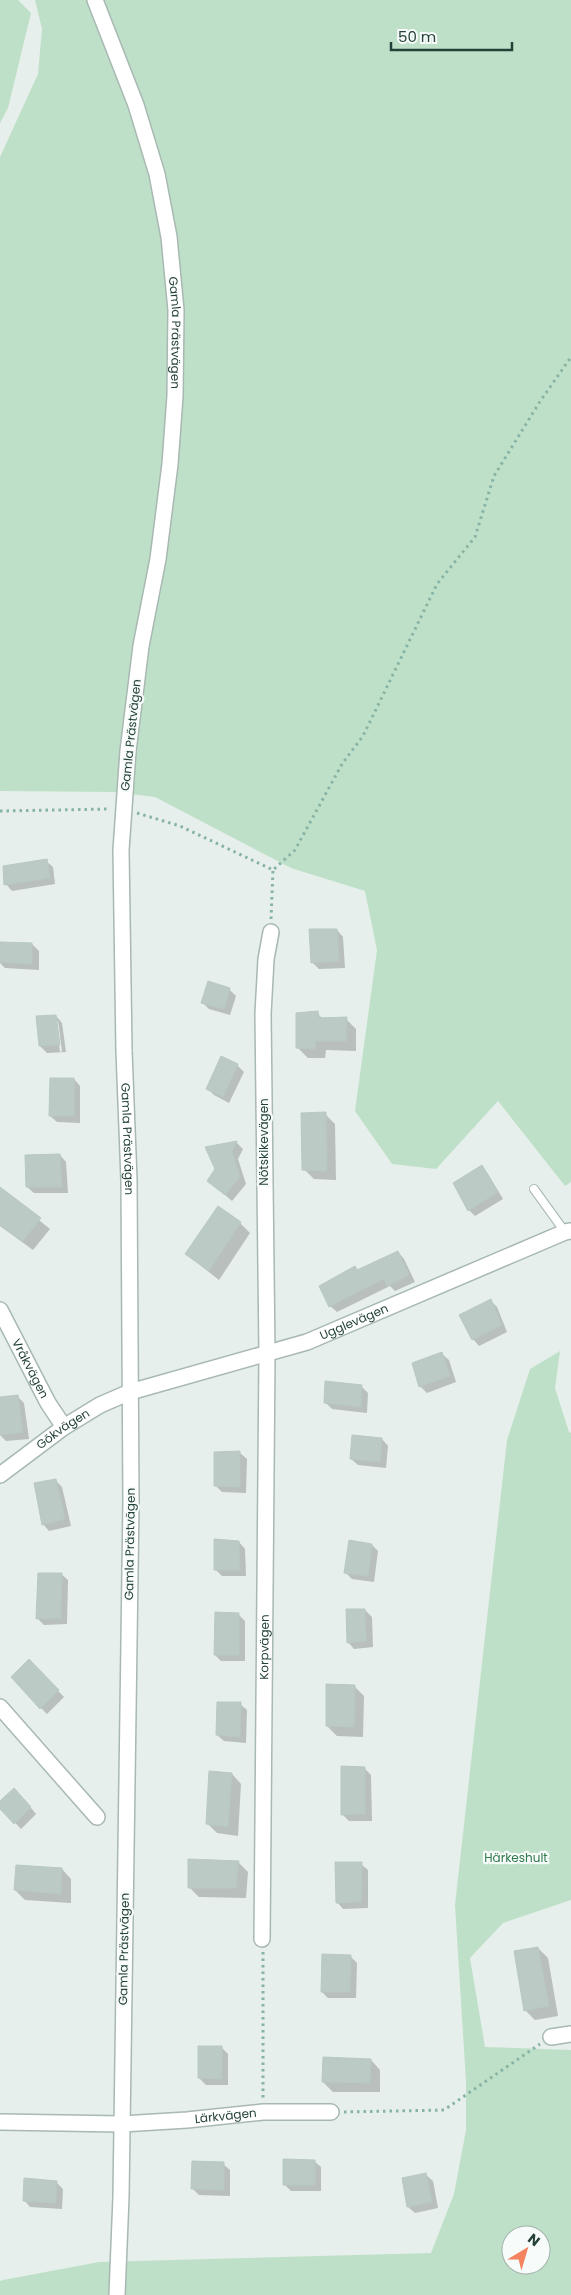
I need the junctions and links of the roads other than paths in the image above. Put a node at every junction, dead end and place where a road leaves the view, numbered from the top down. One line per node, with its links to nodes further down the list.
1 (95, 0): 7 (street, Gamla Prästvägen)
2 (271, 932): 6 (street, Nötskikevägen)
3 (534, 1189): 4 (lane)
4 (568, 1231): 6 (street, Ugglevägen)
5 (0, 1310): 8 (street, Vråkvägen)
6 (267, 1354): 7 (street, Ugglevägen); 12 (street, Korpvägen)
7 (130, 1392): 8 (street, Gökvägen); 17 (street, Gamla Prästvägen)
8 (64, 1427): 9 (street, Gökvägen)
9 (0, 1475)
10 (0, 1707): 11 (street)
11 (97, 1817)
12 (262, 1939)
13 (571, 2034): 14 (street)
14 (551, 2037)
15 (332, 2112): 17 (street, Lärkvägen)
16 (0, 2122): 17 (street, Lärkvägen)
17 (122, 2124): 18 (street, Gamla Prästvägen)
18 (117, 2295)

